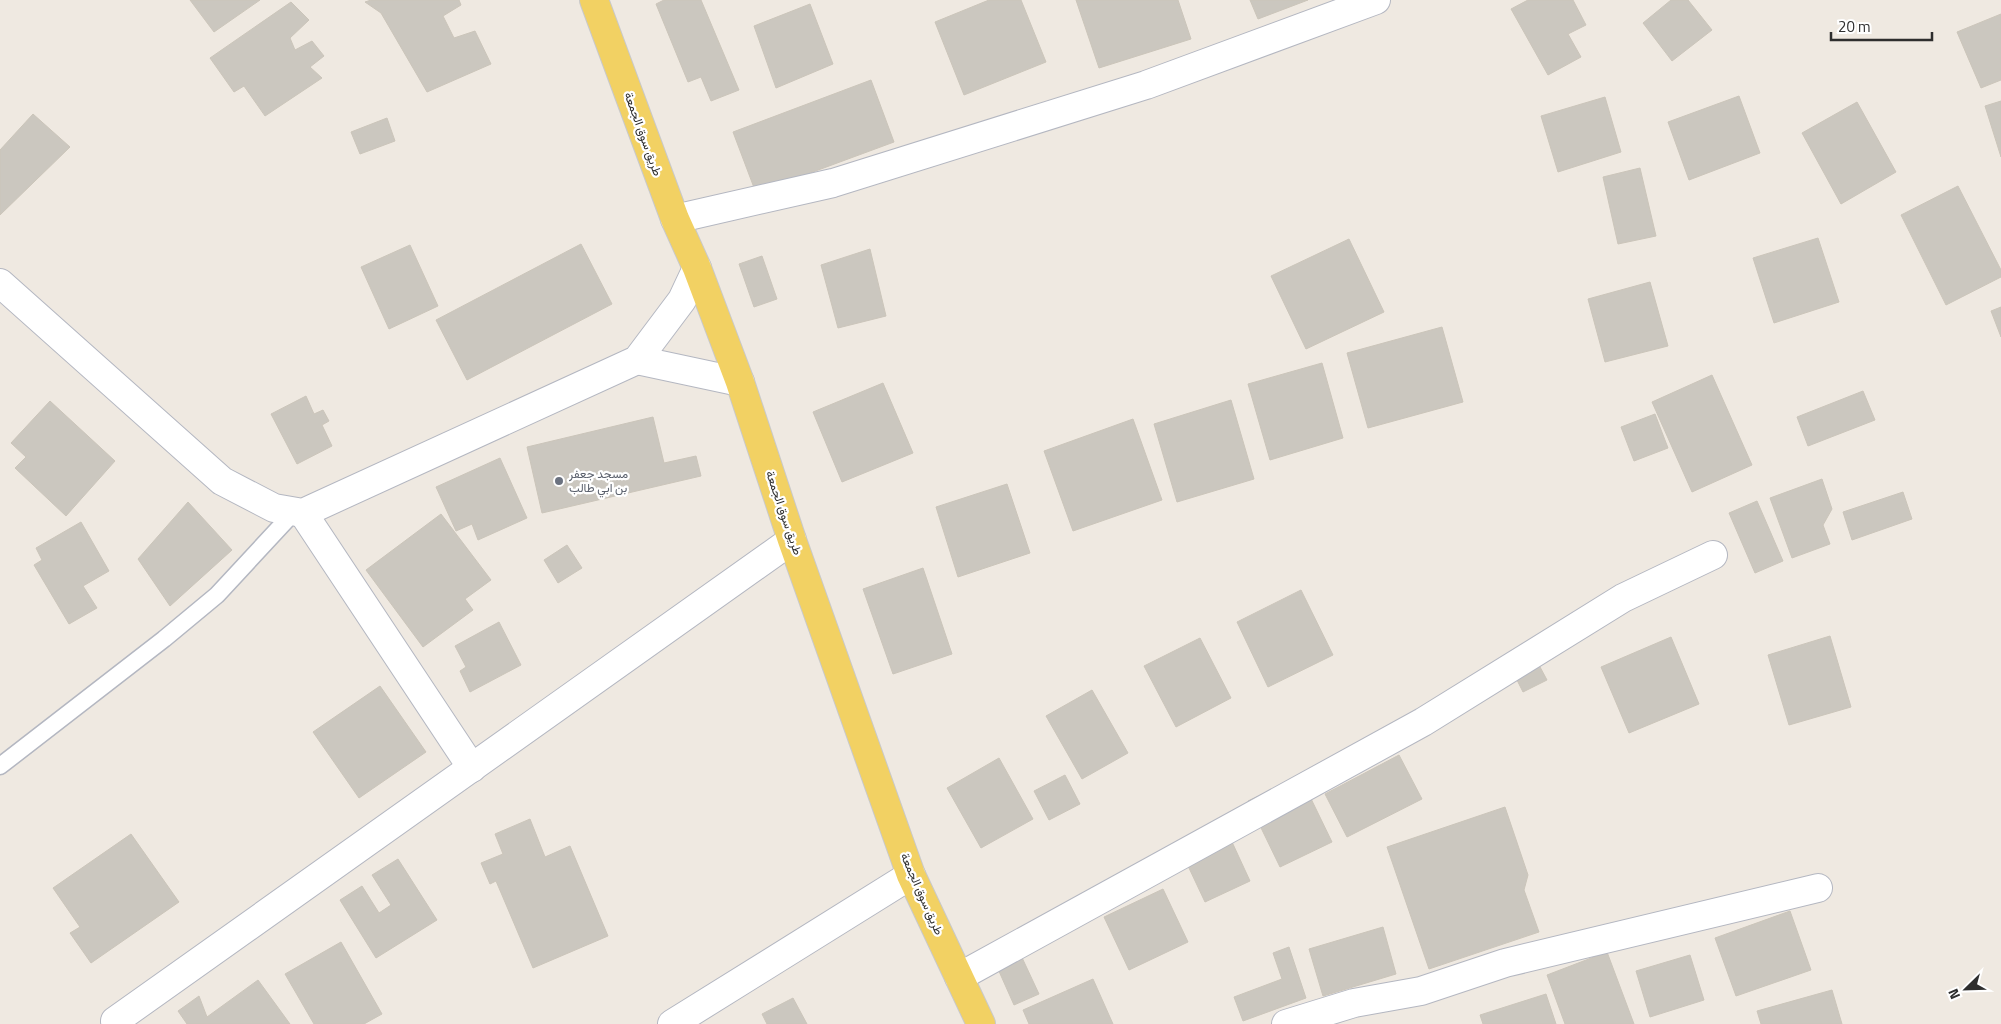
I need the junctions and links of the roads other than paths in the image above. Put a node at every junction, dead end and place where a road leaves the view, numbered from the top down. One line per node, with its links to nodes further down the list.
1 (594, 0): 3 (main road, طريق سوق الجمعة)
2 (1376, 0): 3 (street)
3 (675, 219): 4 (main road, طريق سوق الجمعة)
4 (697, 268): 6 (street); 7 (main road, طريق سوق الجمعة)
5 (0, 283): 8 (street)
6 (637, 360): 7 (street); 8 (street)
7 (740, 382): 9 (main road, طريق سوق الجمعة)
8 (298, 513): 11 (lane); 12 (street)
9 (792, 540): 12 (street); 13 (main road, طريق سوق الجمعة)
10 (1713, 555): 15 (street)
11 (0, 766)
12 (472, 768): 16 (street)
13 (911, 875): 15 (main road, طريق سوق الجمعة); 17 (street)
14 (1818, 888): 19 (street)
15 (959, 977): 18 (main road, طريق سوق الجمعة)
16 (116, 1021)
17 (672, 1024)
18 (981, 1024)
19 (1286, 1024)

